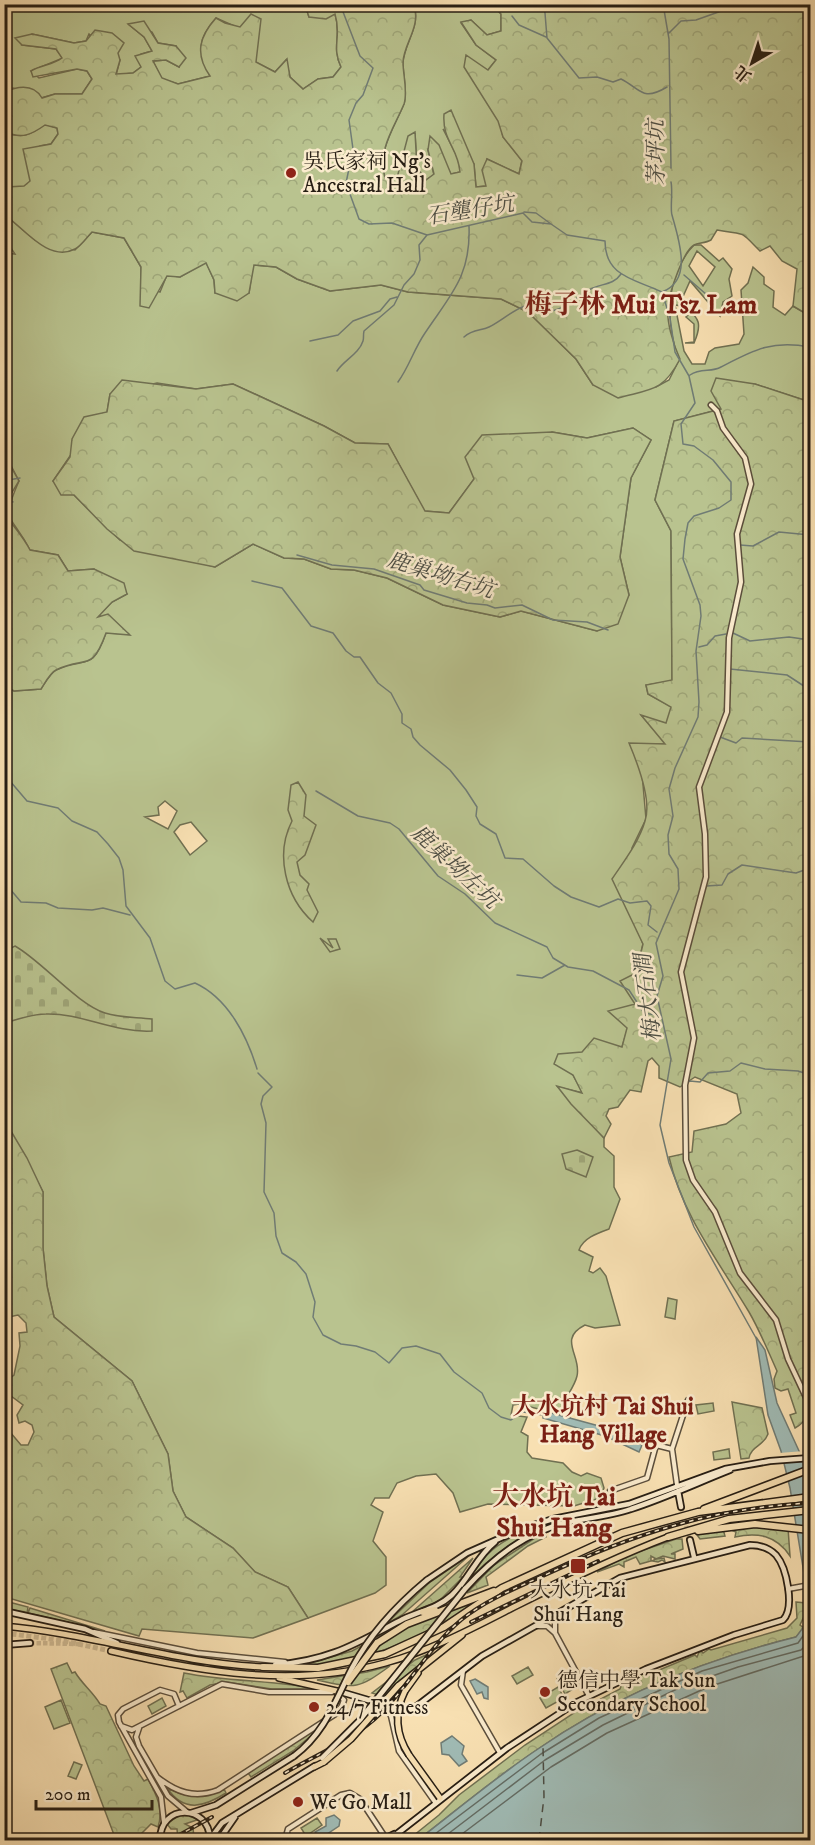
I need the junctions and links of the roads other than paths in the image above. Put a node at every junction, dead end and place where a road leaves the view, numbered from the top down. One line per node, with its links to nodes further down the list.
1 (711, 405): 2 (street)
2 (807, 1399): 4 (street); 5 (street)
3 (688, 1400): 7 (street)
4 (810, 1406)
5 (810, 1416): 6 (street)
6 (810, 1425)
7 (672, 1449): 11 (street); 12 (street)
8 (810, 1458): 9 (main road)
9 (741, 1466): 11 (main road); 13 (main road)
10 (810, 1468): 17 (highway)
11 (677, 1485): 13 (main road); 18 (main road)
12 (610, 1491)
13 (678, 1493): 15 (main road); 18 (main road)
14 (810, 1497): 17 (highway)
15 (681, 1507)
16 (810, 1510): 21 (highway)
17 (698, 1512): 25 (highway)
18 (575, 1518): 20 (main road); 53 (main road, bridge)
19 (810, 1530): 21 (highway)
20 (502, 1537): 29 (main road); 45 (main road, bridge)
21 (668, 1537): 33 (main road)
22 (690, 1540): 23 (main road)
23 (694, 1557): 26 (main road); 30 (main road)
24 (810, 1585): 26 (street)
25 (502, 1588): 27 (highway); 41 (highway)
26 (786, 1589): 47 (main road)
27 (444, 1609): 29 (highway); 45 (highway, bridge)
28 (4, 1611): 34 (main road)
29 (423, 1612): 40 (main road)
30 (560, 1612): 32 (main road); 35 (street)
31 (4, 1626): 37 (main road)
32 (535, 1626): 35 (street); 42 (main road)
33 (470, 1630): 43 (main road); 44 (main road)
34 (93, 1632): 37 (main road); 40 (street)
35 (555, 1633): 47 (street)
36 (30, 1643): 38 (main road)
37 (118, 1644): 41 (main road)
38 (4, 1645)
39 (111, 1651): 44 (main road)
40 (298, 1662): 41 (main road)
41 (263, 1667)
42 (465, 1668): 48 (main road); 52 (street)
43 (420, 1670): 53 (main road, bridge); 56 (main road, bridge)
44 (266, 1675): 46 (main road)
45 (348, 1682): 57 (main road, bridge)
46 (337, 1692): 48 (main road); 49 (street); 55 (street)
47 (589, 1696): 52 (main road)
48 (383, 1704): 56 (street)
49 (179, 1706): 50 (street); 51 (street)
50 (142, 1725): 51 (street); 55 (street)
51 (121, 1726): 59 (street)
52 (500, 1753): 56 (main road)
53 (323, 1760): 54 (main road)
54 (314, 1767): 58 (main road)
55 (157, 1777): 57 (street)
56 (437, 1800): 66 (main road)
57 (189, 1812): 59 (main road); 63 (main road)
58 (236, 1814): 63 (main road); 64 (main road)
59 (164, 1823): 60 (main road)
60 (160, 1831): 61 (main road); 62 (main road)
61 (153, 1840)
62 (160, 1840)
63 (210, 1840)
64 (219, 1840)
65 (285, 1840): 66 (street)
66 (386, 1840)

